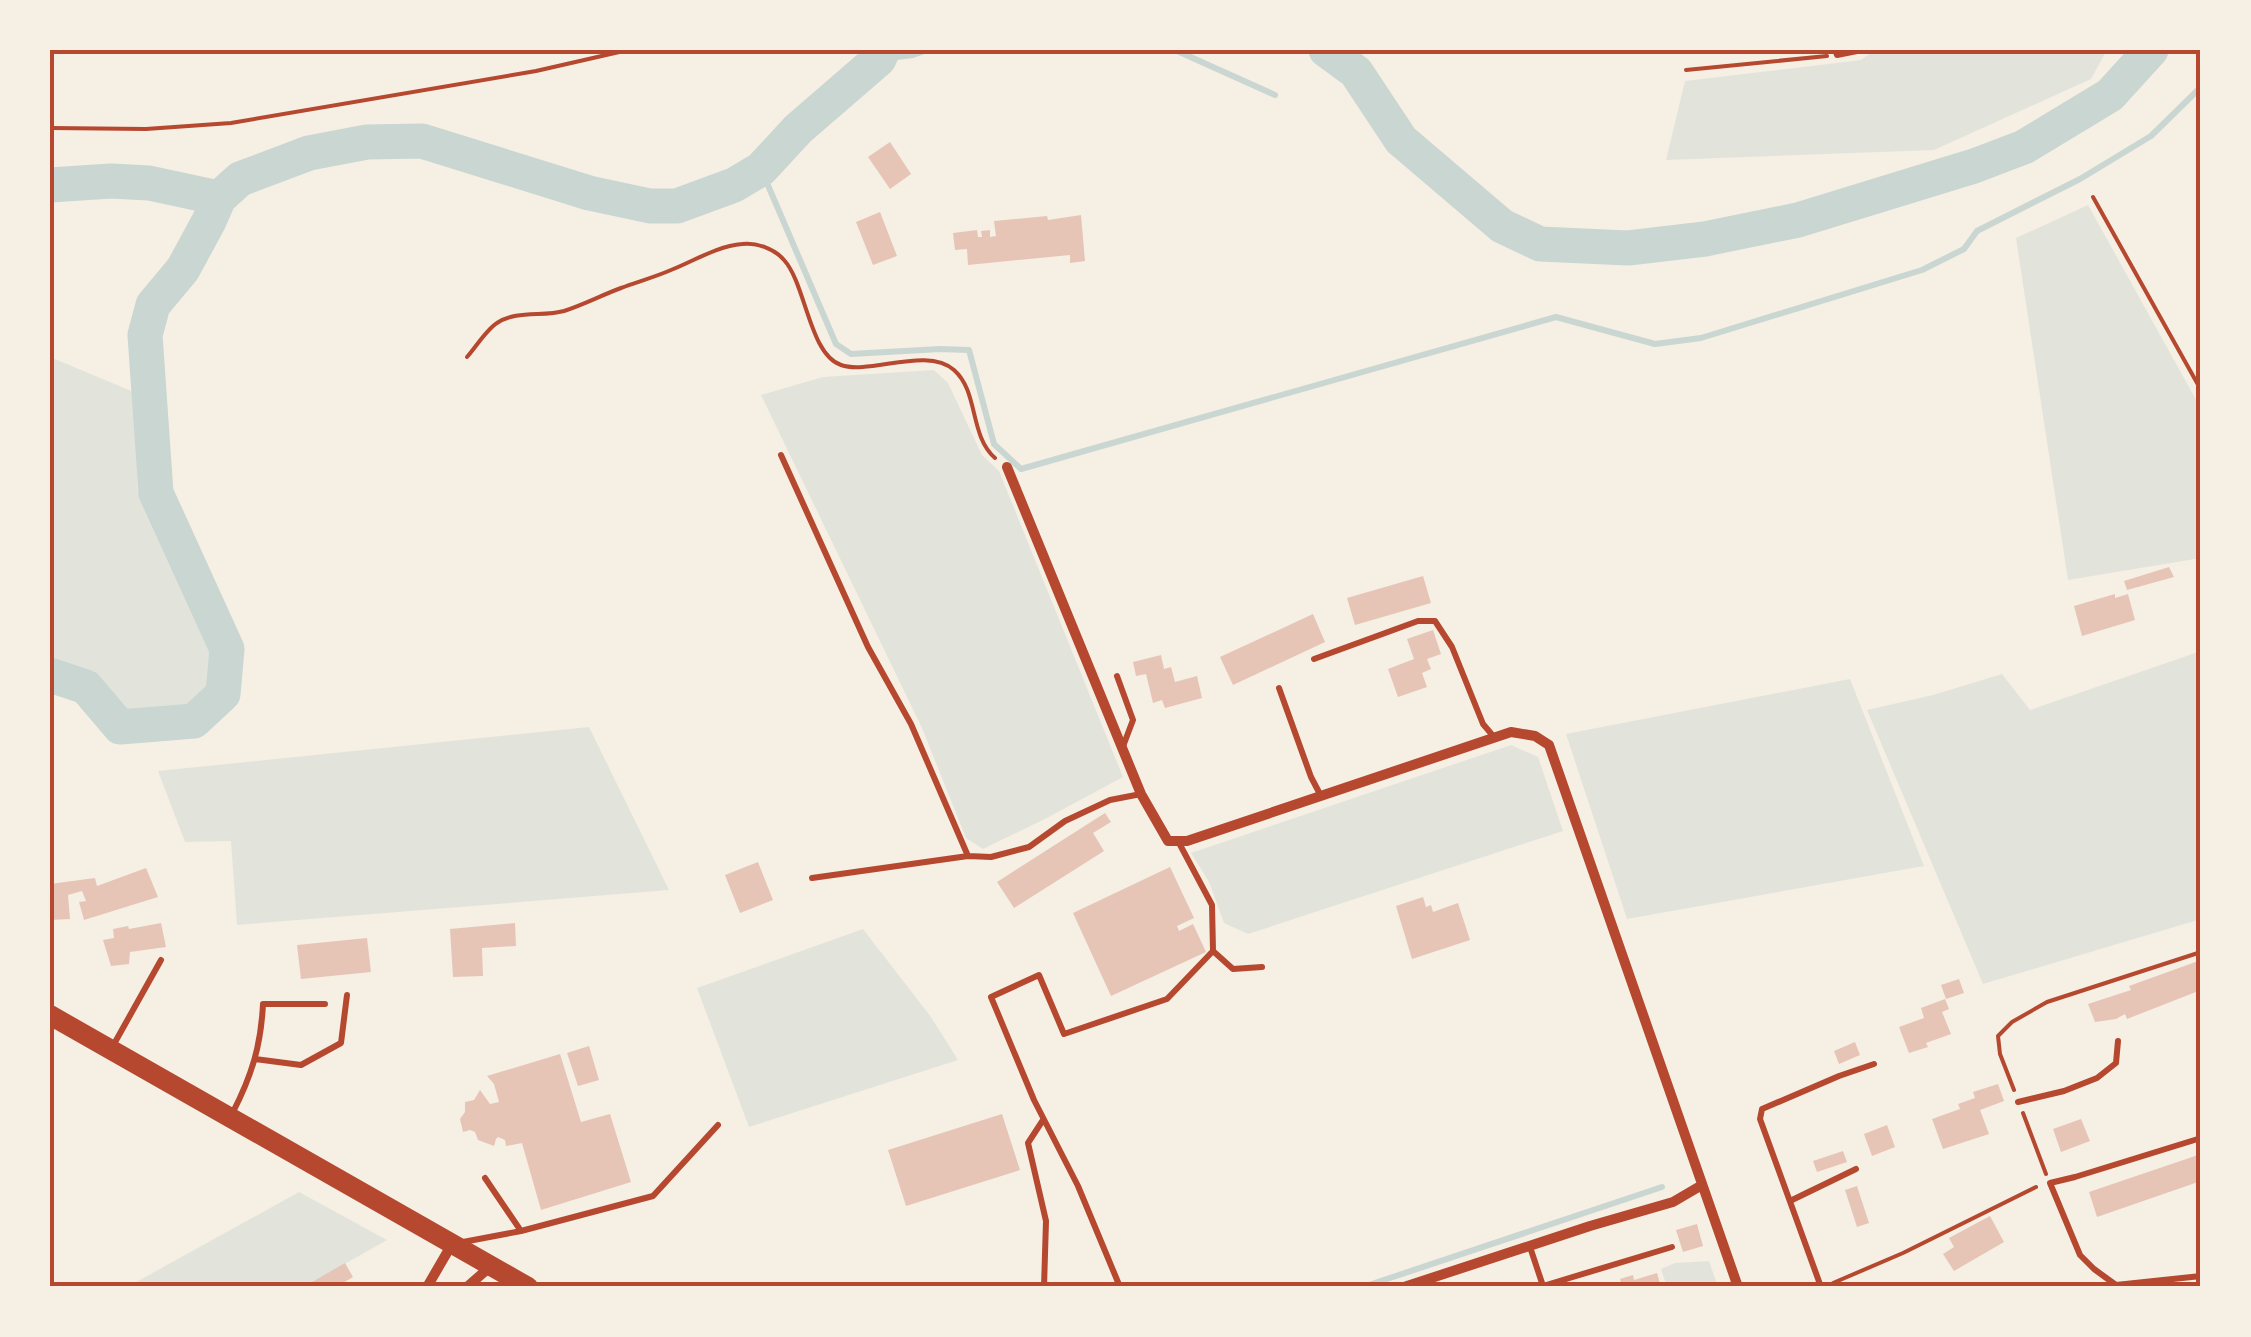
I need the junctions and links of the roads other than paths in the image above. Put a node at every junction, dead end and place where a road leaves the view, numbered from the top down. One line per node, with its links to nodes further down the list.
1 (1862, 50): 2 (lane)
2 (1836, 53)
3 (781, 456): 13 (lane)
4 (1007, 467): 9 (street)
5 (1314, 659): 8 (lane)
6 (1118, 676): 9 (lane)
7 (1279, 688): 11 (lane)
8 (1495, 738): 11 (street); 32 (street)
9 (1122, 750): 10 (street)
10 (1141, 794): 12 (street); 13 (lane)
11 (1321, 796): 12 (street)
12 (1178, 841): 15 (lane)
13 (968, 856): 14 (lane)
14 (812, 878)
15 (1212, 950): 17 (lane); 27 (lane)
16 (161, 960): 22 (lane)
17 (1262, 966)
18 (347, 995): 23 (lane)
19 (326, 1004): 23 (lane)
20 (50, 1015): 22 (main road)
21 (2118, 1042): 25 (lane)
22 (110, 1050): 26 (main road)
23 (255, 1059): 26 (lane)
24 (1874, 1064): 33 (lane)
25 (2018, 1102)
26 (230, 1118): 35 (main road)
27 (1043, 1119): 43 (lane); 44 (lane)
28 (718, 1125): 34 (lane)
29 (2201, 1138): 39 (lane)
30 (1856, 1169): 33 (lane)
31 (485, 1178): 34 (lane)
32 (1702, 1184): 36 (street); 46 (street)
33 (1790, 1200): 47 (lane)
34 (522, 1231): 35 (lane)
35 (452, 1244): 38 (main road); 40 (street)
36 (1530, 1246): 37 (lane); 45 (street)
37 (1672, 1247)
38 (491, 1266): 41 (street); 42 (main road)
39 (2201, 1276)
40 (427, 1287)
41 (467, 1287)
42 (528, 1287)
43 (1044, 1287)
44 (1120, 1287)
45 (1404, 1287)
46 (1738, 1287)
47 (1822, 1287)

